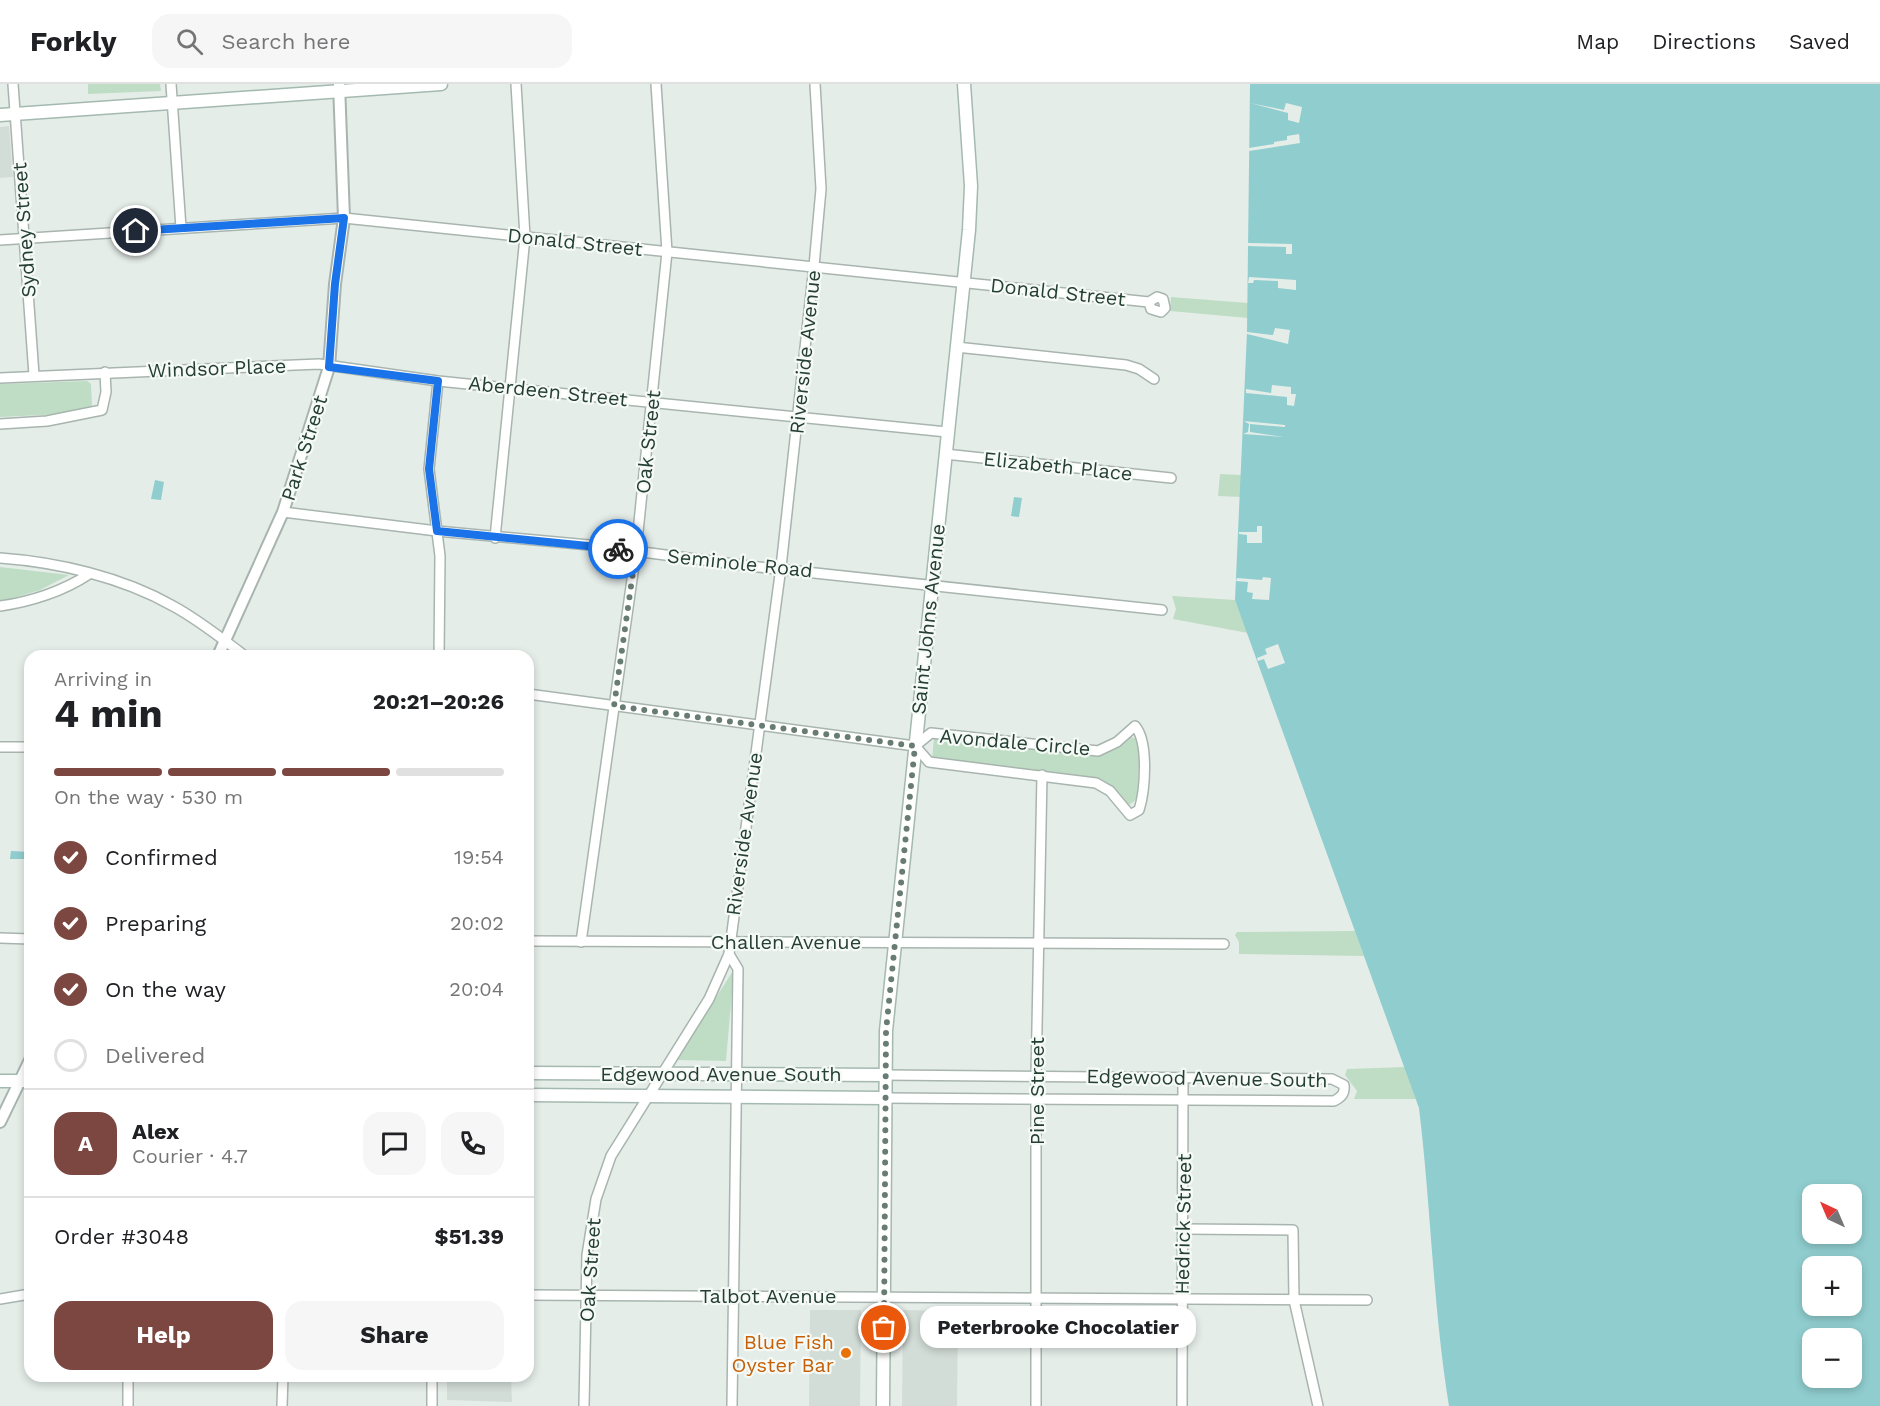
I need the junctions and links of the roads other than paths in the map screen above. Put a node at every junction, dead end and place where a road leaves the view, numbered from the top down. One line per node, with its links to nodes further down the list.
1 (13, 84): 10 (street, Sydney Street)
2 (171, 84): 9 (street)
3 (441, 84): 8 (main road)
4 (516, 84): 14 (street)
5 (656, 84): 17 (street, Oak Street)
6 (814, 84): 18 (street, Riverside Avenue)
7 (964, 84): 19 (main road, Saint Johns Avenue)
8 (339, 88): 9 (main road); 12 (street, Park Street)
9 (172, 102): 10 (main road); 13 (street)
10 (15, 114): 11 (main road); 15 (street, Sydney Street)
11 (0, 115)
12 (344, 218): 13 (street, Donald Street); 14 (street, Donald Street); 22 (street, Park Street)
13 (181, 228): 15 (street, Donald Street)
14 (525, 237): 17 (street, Donald Street); 28 (street)
15 (25, 238): 16 (street, Donald Street); 24 (street, Sydney Street)
16 (0, 240)
17 (666, 252): 18 (street, Donald Street); 29 (street, Oak Street)
18 (814, 266): 19 (street, Donald Street); 30 (street, Riverside Avenue)
19 (963, 282): 20 (street, Donald Street); 21 (main road, Saint Johns Avenue)
20 (1149, 302)
21 (956, 347): 26 (street); 32 (main road, Saint Johns Avenue)
22 (329, 367): 23 (street, Windsor Place); 27 (street, Aberdeen Street); 35 (street, Park Street)
23 (105, 372): 24 (street, Windsor Place); 31 (street)
24 (34, 375): 25 (street, Windsor Place)
25 (0, 378)
26 (1154, 379)
27 (438, 381): 28 (street, Aberdeen Street); 36 (street)
28 (510, 387): 29 (street, Aberdeen Street); 37 (street)
29 (652, 401): 30 (street, Aberdeen Street); 38 (street, Oak Street)
30 (798, 416): 32 (street, Aberdeen Street); 40 (street, Riverside Avenue)
31 (0, 424)
32 (947, 432): 33 (main road, Saint Johns Avenue)
33 (945, 454): 34 (street, Elizabeth Place); 42 (main road, Saint Johns Avenue)
34 (1172, 478)
35 (283, 512): 36 (street, Seminole Road); 45 (street, Park Street)
36 (437, 531): 37 (street, Seminole Road); 48 (street)
37 (495, 538): 38 (street, Seminole Road)
38 (636, 551): 40 (street, Seminole Road); 50 (street, Oak Street)
39 (0, 558): 41 (street)
40 (781, 567): 42 (street, Seminole Road); 51 (street, Riverside Avenue)
41 (89, 574): 43 (street); 45 (street)
42 (931, 584): 44 (street, Seminole Road); 52 (main road, Saint Johns Avenue)
43 (0, 606)
44 (1162, 610)
45 (225, 641): 46 (street, Park Street); 47 (street)
46 (221, 650)
47 (237, 650)
48 (439, 650)
49 (534, 695): 50 (street)
50 (614, 706): 51 (street); 59 (street, Oak Street)
51 (759, 726): 52 (street); 60 (street, Riverside Avenue)
52 (915, 746): 55 (street, Avondale Circle); 55 (street, Avondale Circle); 61 (main road, Saint Johns Avenue)
53 (0, 747): 54 (street)
54 (24, 747)
55 (1042, 775): 62 (street, Pine Street)
56 (0, 938): 57 (street)
57 (24, 939)
58 (534, 941): 59 (street, Challen Avenue)
59 (581, 942): 60 (street, Challen Avenue)
60 (730, 942): 61 (street, Challen Avenue); 64 (street, Riverside Avenue)
61 (894, 942): 62 (street, Challen Avenue); 68 (main road, Saint Johns Avenue)
62 (1039, 943): 63 (street, Challen Avenue); 69 (street, Pine Street)
63 (1224, 944)
64 (729, 954): 66 (street, Oak Street); 67 (street, Riverside Avenue)
65 (534, 1073): 66 (main road, Edgewood Avenue South)
66 (661, 1074): 67 (main road, Edgewood Avenue South); 75 (street, Oak Street)
67 (735, 1075): 68 (main road, Edgewood Avenue South); 76 (street, Riverside Avenue)
68 (885, 1075): 69 (street, Edgewood Avenue South); 77 (main road, Saint Johns Avenue)
69 (1036, 1077): 70 (street, Edgewood Avenue South); 78 (street, Pine Street)
70 (1183, 1078): 79 (street, Hedrick Street); 79 (street, Edgewood Avenue South)
71 (0, 1081): 72 (main road)
72 (24, 1081)
73 (24, 1083): 80 (street)
74 (534, 1095): 75 (main road, Edgewood Avenue South)
75 (646, 1096): 76 (main road, Edgewood Avenue South); 84 (street, Oak Street)
76 (735, 1096): 77 (main road, Edgewood Avenue South); 85 (street, Riverside Avenue)
77 (885, 1098): 78 (street, Edgewood Avenue South); 86 (main road, Saint Johns Avenue)
78 (1037, 1100): 79 (street, Edgewood Avenue South); 88 (street, Pine Street)
79 (1184, 1100): 81 (street, Hedrick Street)
80 (0, 1122)
81 (1183, 1229): 89 (street, Hedrick Street); 90 (street)
82 (24, 1295): 87 (street)
83 (534, 1295): 84 (street, Talbot Avenue)
84 (586, 1295): 85 (street, Talbot Avenue); 98 (street, Oak Street)
85 (732, 1296): 86 (street, Talbot Avenue); 99 (street, Riverside Avenue)
86 (884, 1298): 88 (street, Talbot Avenue); 100 (main road, Saint Johns Avenue)
87 (0, 1299)
88 (1036, 1299): 89 (street, Talbot Avenue); 101 (street, Pine Street)
89 (1182, 1300): 90 (street, Talbot Avenue); 102 (street, Hedrick Street)
90 (1294, 1300): 91 (street, Talbot Avenue); 103 (street)
91 (1367, 1300)
92 (128, 1382): 95 (street)
93 (283, 1382): 96 (street)
94 (432, 1382): 97 (street)
95 (128, 1406)
96 (282, 1406)
97 (432, 1406)
98 (584, 1406)
99 (732, 1406)
100 (883, 1406)
101 (1036, 1406)
102 (1182, 1406)
103 (1318, 1406)

